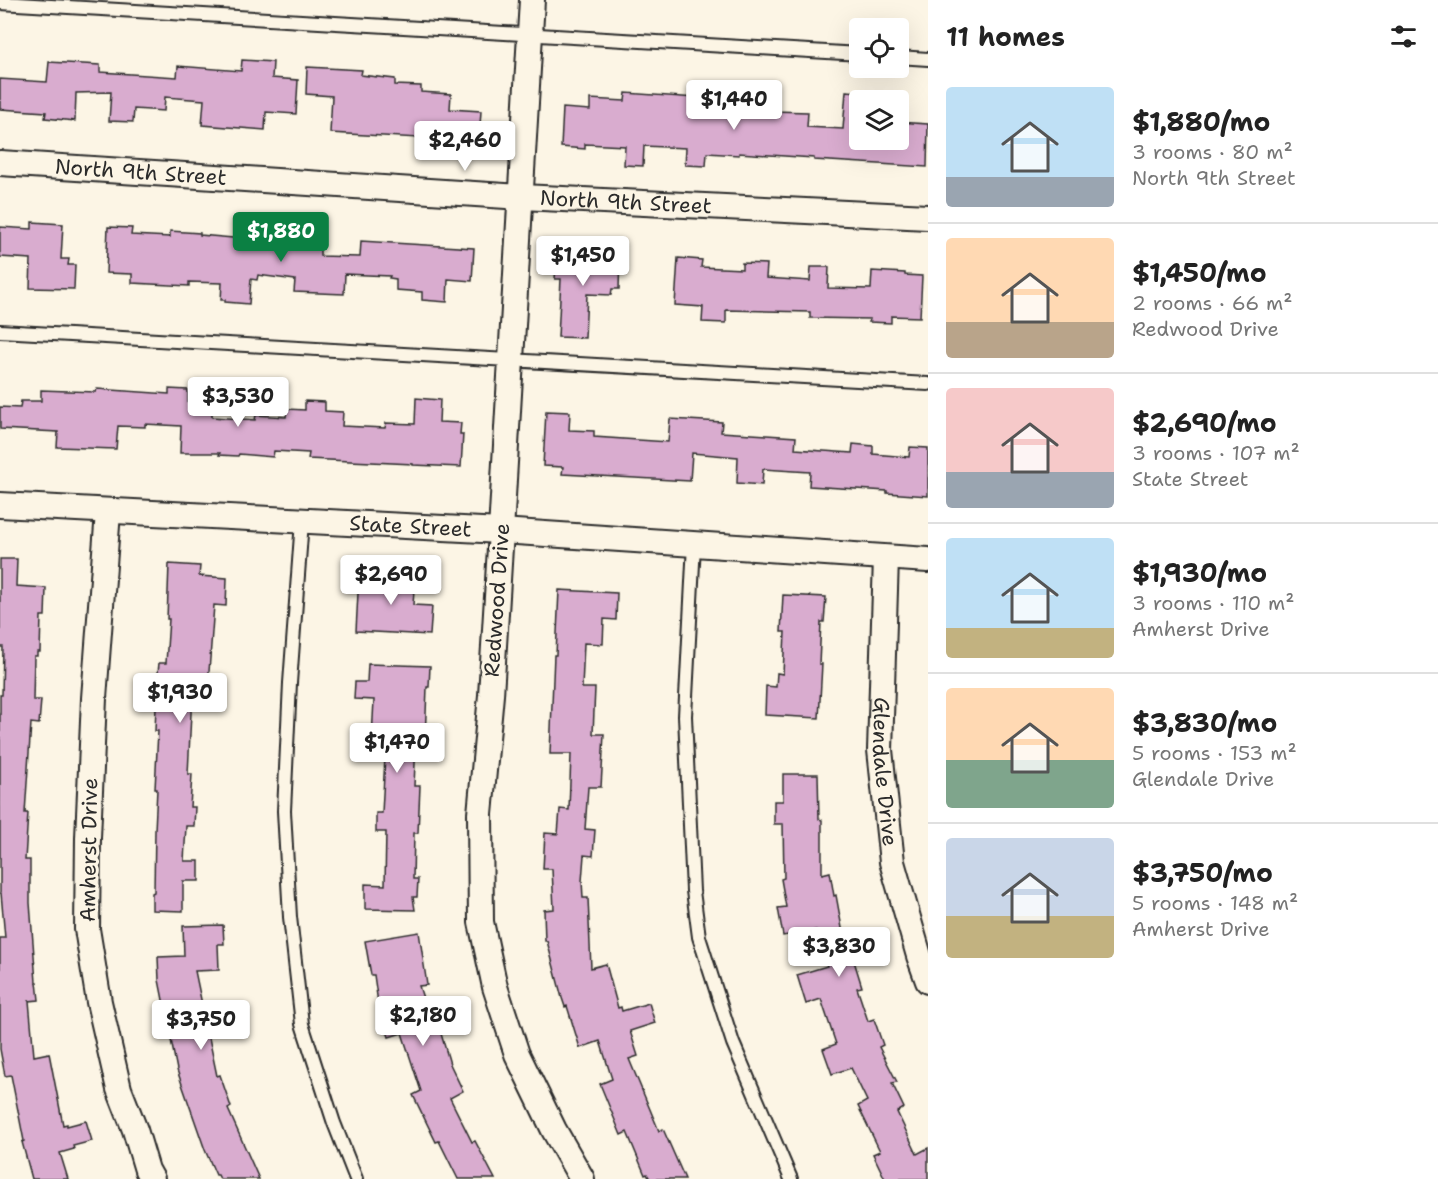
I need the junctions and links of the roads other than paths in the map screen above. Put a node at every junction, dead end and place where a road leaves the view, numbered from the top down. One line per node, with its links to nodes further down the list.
1 (532, 0): 3 (street, Redwood Drive)
2 (0, 3): 3 (lane)
3 (530, 34): 4 (lane); 8 (street, Redwood Drive)
4 (849, 53)
5 (909, 58): 6 (lane)
6 (928, 59)
7 (0, 163): 8 (street, North 9th Street)
8 (522, 197): 9 (street, North 9th Street); 11 (street, Redwood Drive)
9 (928, 217)
10 (0, 331): 11 (lane)
11 (512, 361): 12 (lane); 16 (street, Redwood Drive)
12 (928, 384)
13 (0, 505): 14 (street, State Street)
14 (108, 512): 15 (street, State Street); 21 (street, Amherst Drive)
15 (302, 521): 16 (street, State Street); 22 (lane)
16 (501, 531): 17 (street, State Street); 23 (street, Redwood Drive)
17 (694, 544): 18 (street, State Street); 24 (lane)
18 (886, 558): 19 (street, State Street); 20 (street, Glendale Drive)
19 (928, 560)
20 (928, 981)
21 (152, 1179)
22 (356, 1179)
23 (582, 1179)
24 (791, 1179)

